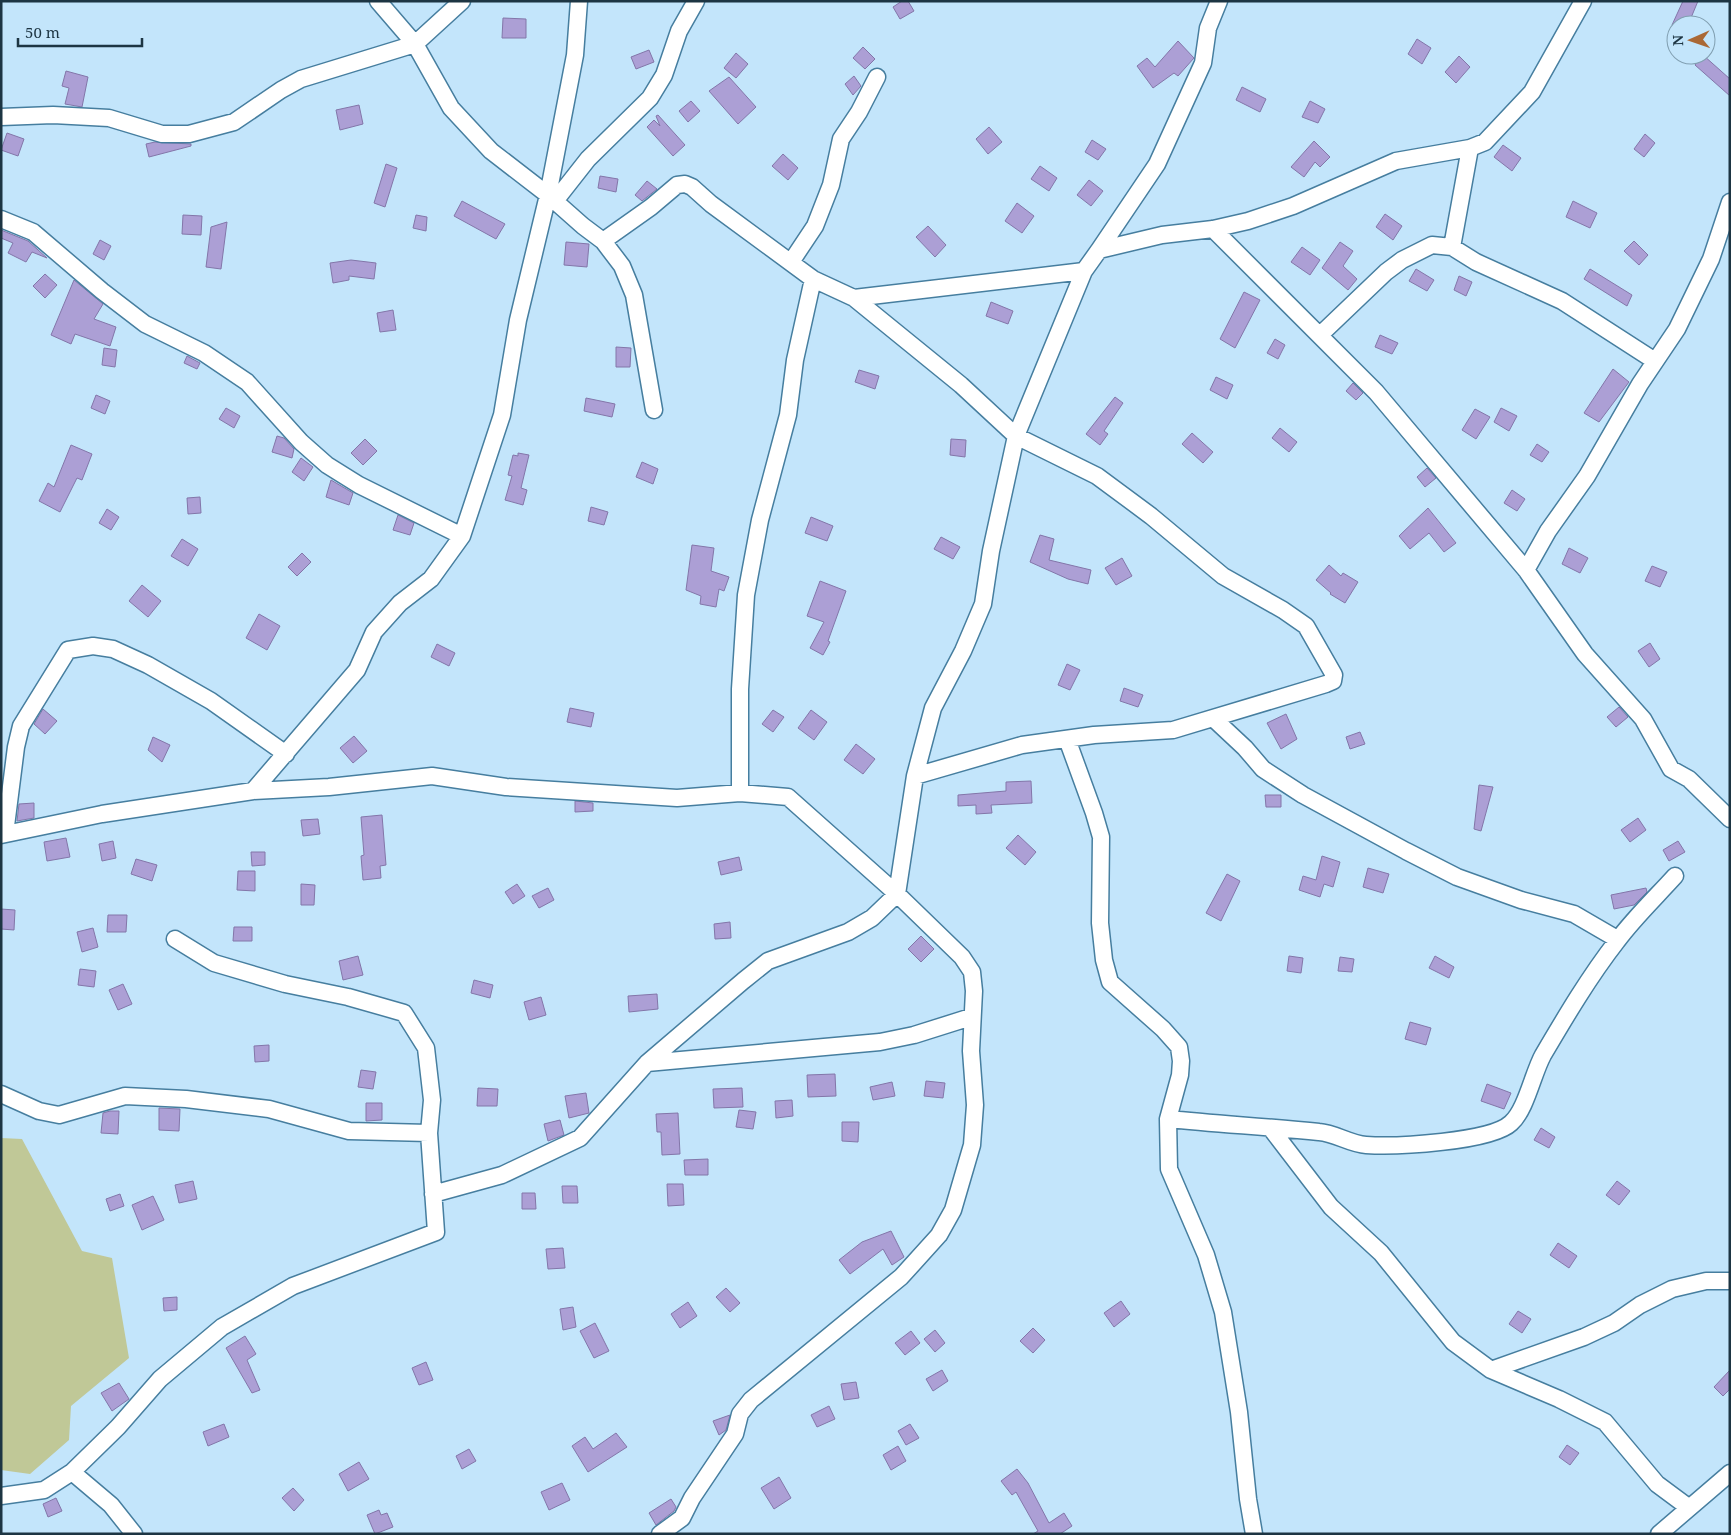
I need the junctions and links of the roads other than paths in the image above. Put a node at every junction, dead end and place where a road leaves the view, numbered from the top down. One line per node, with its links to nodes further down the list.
1 (378, 1): 7 (street)
2 (462, 1): 7 (street)
3 (580, 1): 11 (street)
4 (696, 1): 11 (street)
5 (1219, 1): 17 (street)
6 (1583, 1): 10 (street)
7 (416, 44): 9 (street); 11 (street)
8 (876, 77): 18 (street)
9 (1, 117)
10 (1470, 148): 14 (street); 16 (street)
11 (552, 198): 15 (street); 26 (street)
12 (1730, 202): 23 (street)
13 (1, 219): 26 (street)
14 (1213, 229): 17 (street); 22 (street)
15 (604, 241): 18 (street); 24 (street)
16 (1452, 247): 22 (street); 23 (street)
17 (1099, 250): 19 (street)
18 (791, 262): 20 (street)
19 (1084, 271): 21 (street); 25 (street)
20 (813, 278): 21 (street); 33 (street)
21 (854, 298): 25 (street)
22 (1320, 335): 27 (street)
23 (1655, 361): 27 (street)
24 (654, 410)
25 (1016, 436): 28 (street); 31 (street)
26 (462, 536): 30 (street)
27 (1526, 570): 34 (street)
28 (1214, 719): 29 (street); 39 (street)
29 (1067, 739): 31 (street); 43 (street)
30 (286, 754): 32 (street); 35 (street)
31 (915, 776): 37 (street)
32 (253, 791): 33 (street); 35 (street)
33 (740, 793): 37 (street)
34 (1730, 819)
35 (3, 834)
36 (1675, 876): 39 (street)
37 (897, 894): 40 (street); 41 (street)
38 (175, 940): 45 (street)
39 (1618, 940): 44 (street)
40 (971, 1017): 41 (street); 54 (street)
41 (648, 1063): 46 (street)
42 (1, 1094): 45 (street)
43 (1168, 1119): 44 (street); 55 (street)
44 (1272, 1130): 48 (street)
45 (429, 1132): 46 (street)
46 (433, 1194): 49 (street)
47 (1730, 1281): 48 (street)
48 (1491, 1370): 52 (street)
49 (72, 1472): 51 (street); 53 (street)
50 (1730, 1473): 52 (street)
51 (1, 1496)
52 (1688, 1507): 56 (street)
53 (134, 1534)
54 (660, 1534)
55 (1254, 1534)
56 (1659, 1534)

